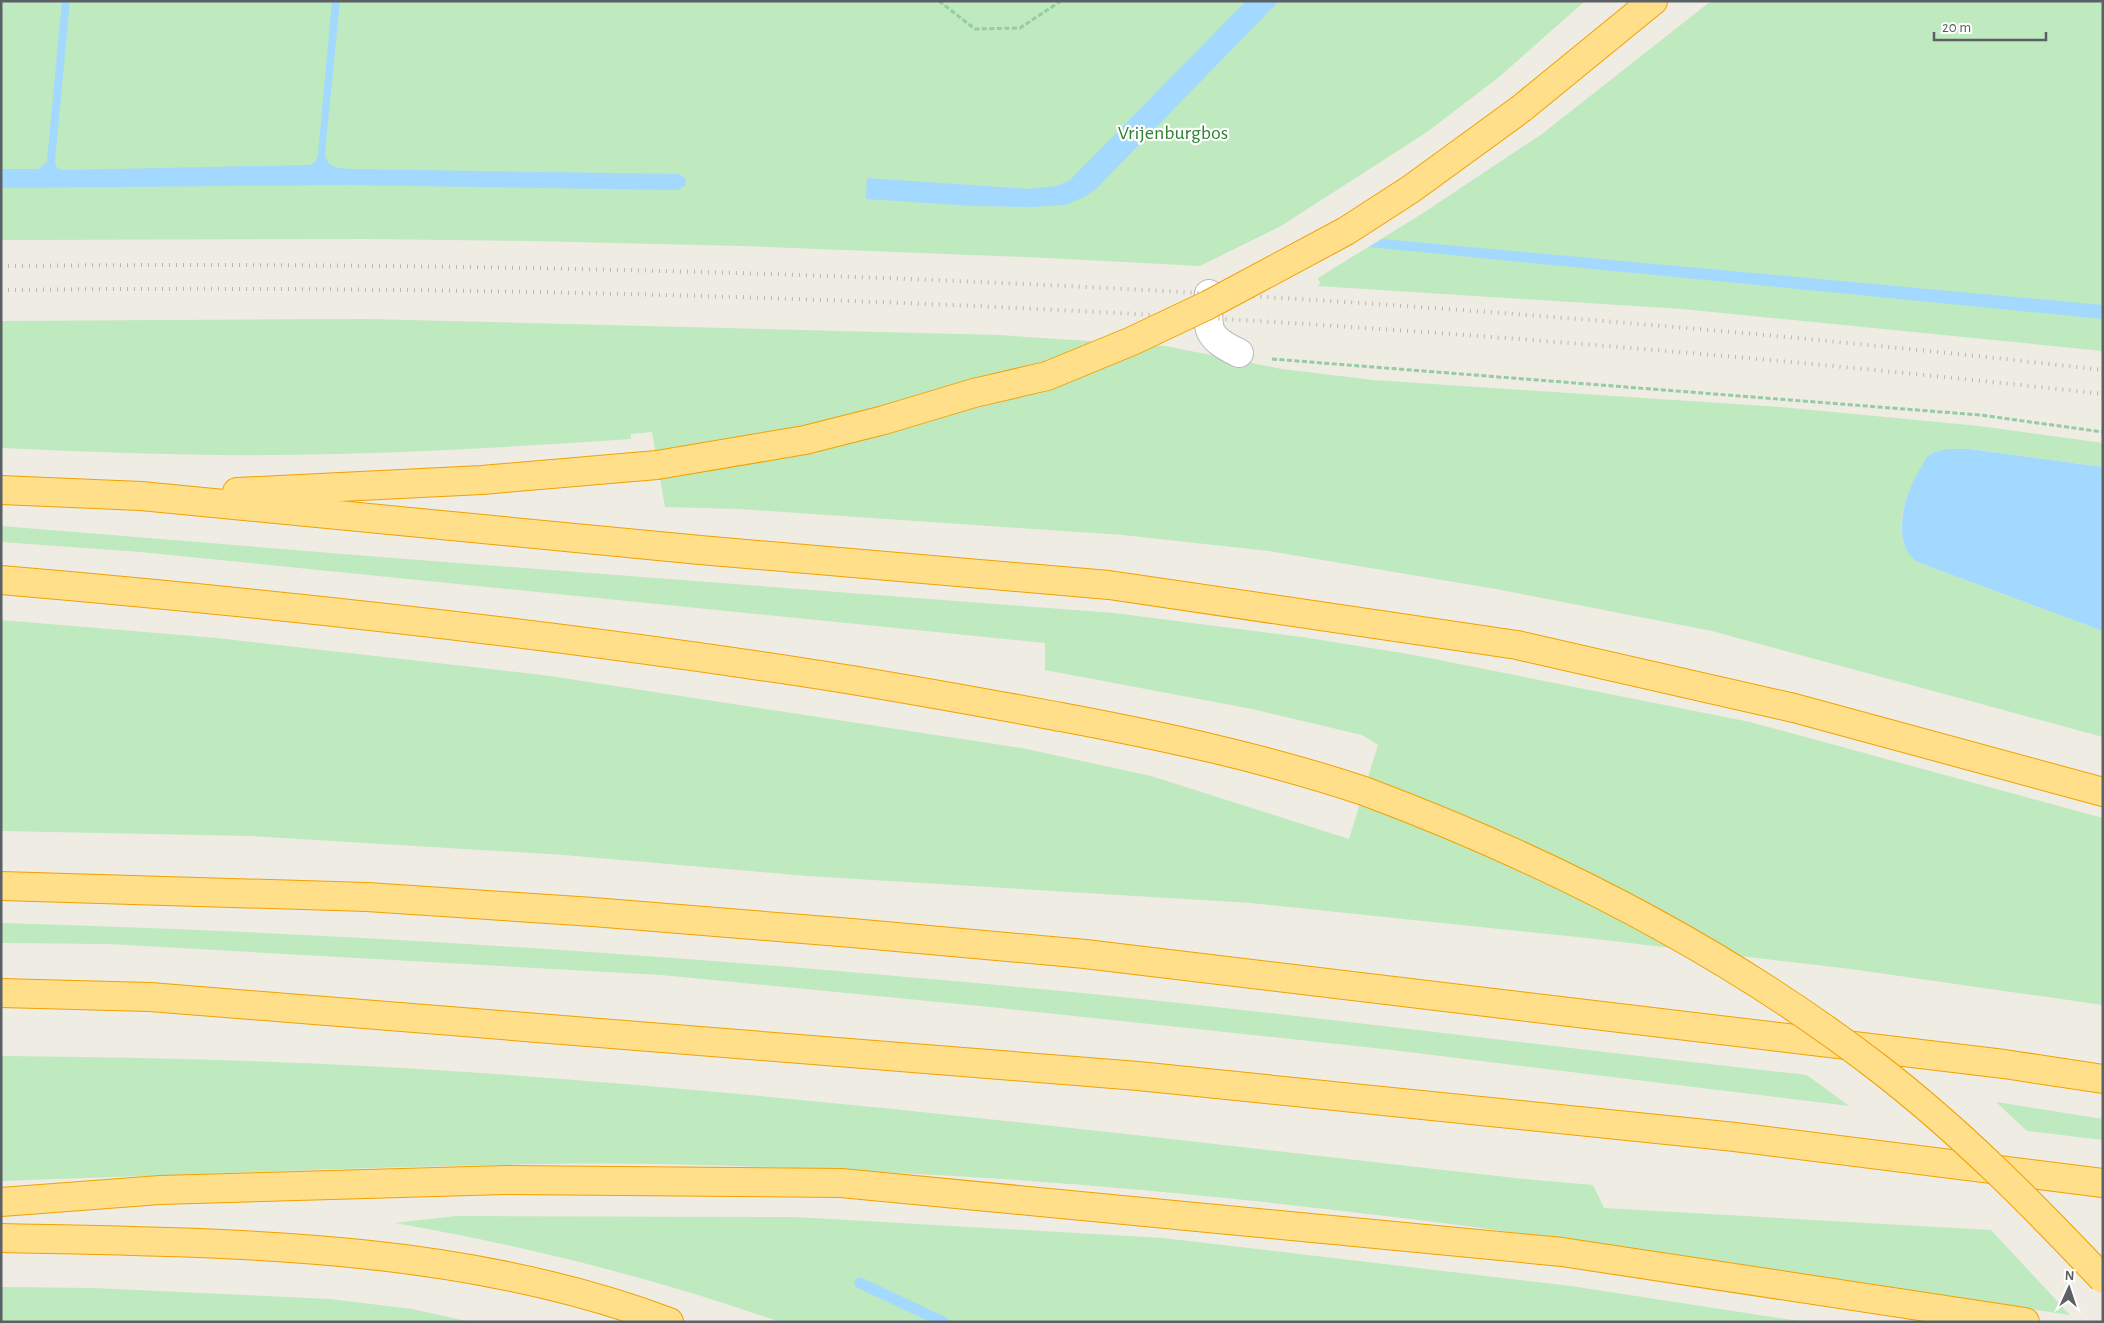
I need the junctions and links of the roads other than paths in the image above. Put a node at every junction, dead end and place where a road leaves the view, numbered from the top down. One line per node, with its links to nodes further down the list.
1 (1652, 1): 5 (highway, bridge)
2 (1209, 294): 3 (lane)
3 (1239, 353)
4 (1, 490): 5 (highway)
5 (141, 496): 7 (highway)
6 (1, 580): 14 (highway, bridge)
7 (2103, 792)
8 (1, 886): 10 (highway)
9 (1, 993): 11 (highway)
10 (2103, 1079)
11 (2103, 1183)
12 (1, 1202): 16 (highway)
13 (1, 1238): 15 (highway)
14 (2103, 1279)
15 (669, 1322)
16 (2024, 1322)

